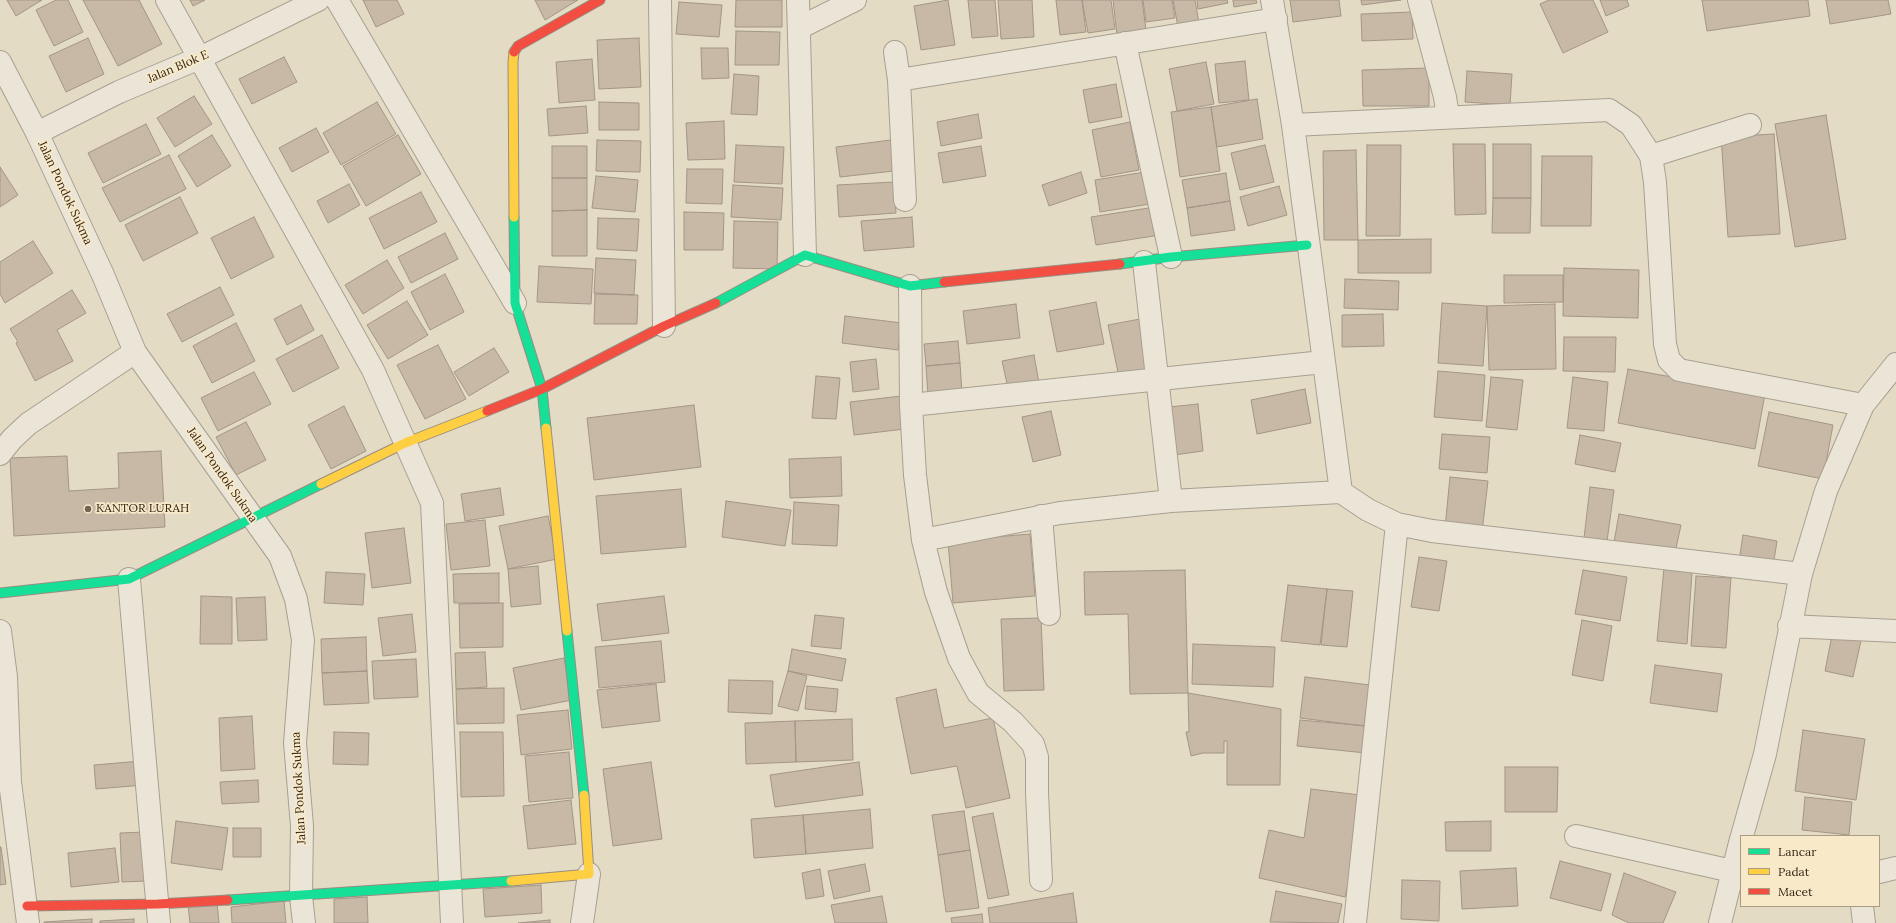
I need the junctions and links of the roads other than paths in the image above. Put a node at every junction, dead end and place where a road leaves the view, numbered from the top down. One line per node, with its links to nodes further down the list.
1 (167, 0): 13 (street)
2 (318, 0): 13 (street, Jalan Blok E)
3 (337, 0): 27 (street)
4 (600, 0): 27 (street)
5 (660, 0): 28 (street)
6 (798, 0): 10 (street)
7 (855, 0): 10 (street)
8 (1419, 0): 16 (street)
9 (1274, 9): 11 (street); 17 (street)
10 (799, 28): 23 (street)
11 (1125, 43): 15 (street); 24 (street)
12 (895, 52): 15 (street)
13 (198, 59): 19 (street, Jalan Blok E); 36 (street)
14 (0, 62): 19 (street, Jalan Pondok Sukma)
15 (899, 80): 21 (street)
16 (1448, 117): 17 (street); 20 (street)
17 (1293, 125): 22 (street)
18 (1750, 125): 20 (street)
19 (37, 133): 29 (street, Jalan Pondok Sukma)
20 (1651, 156): 35 (street)
21 (905, 200)
22 (1307, 245): 24 (street); 30 (street)
23 (805, 255): 26 (street); 28 (street)
24 (1171, 257): 25 (street)
25 (1144, 262): 26 (street); 32 (street)
26 (910, 286): 34 (street)
27 (515, 303): 33 (street)
28 (664, 326): 33 (street)
29 (135, 352): 37 (street); 41 (street, Jalan Pondok Sukma)
30 (1323, 362): 32 (street); 38 (street)
31 (1896, 364): 35 (street)
32 (1158, 379): 34 (street); 39 (street)
33 (542, 389): 36 (street); 57 (street)
34 (911, 405): 43 (street)
35 (1863, 405): 44 (street)
36 (405, 443): 41 (street); 59 (street)
37 (0, 454)
38 (1341, 492): 39 (street); 42 (street)
39 (1172, 501): 40 (street)
40 (1041, 516): 43 (street); 47 (street)
41 (253, 518): 45 (street); 60 (street, Jalan Pondok Sukma)
42 (1397, 524): 44 (street); 67 (street)
43 (924, 540): 58 (street)
44 (1801, 574): 48 (street)
45 (129, 579): 46 (street); 62 (street)
46 (0, 593)
47 (1050, 614)
48 (1789, 626): 50 (street); 51 (street)
49 (0, 631): 63 (street)
50 (1896, 632)
51 (1742, 835)
52 (1576, 836): 55 (street)
53 (1740, 845): 55 (street)
54 (1896, 868): 56 (street)
55 (1736, 871): 68 (street)
56 (1880, 872)
57 (590, 874): 59 (street); 66 (street)
58 (1041, 880)
59 (450, 886): 60 (street); 65 (street)
60 (302, 896): 62 (street); 64 (street, Jalan Pondok Sukma)
61 (1862, 907): 69 (street)
62 (159, 914): 63 (street)
63 (27, 915)
64 (304, 923)
65 (452, 923)
66 (582, 923)
67 (1355, 923)
68 (1720, 923)
69 (1864, 923)

